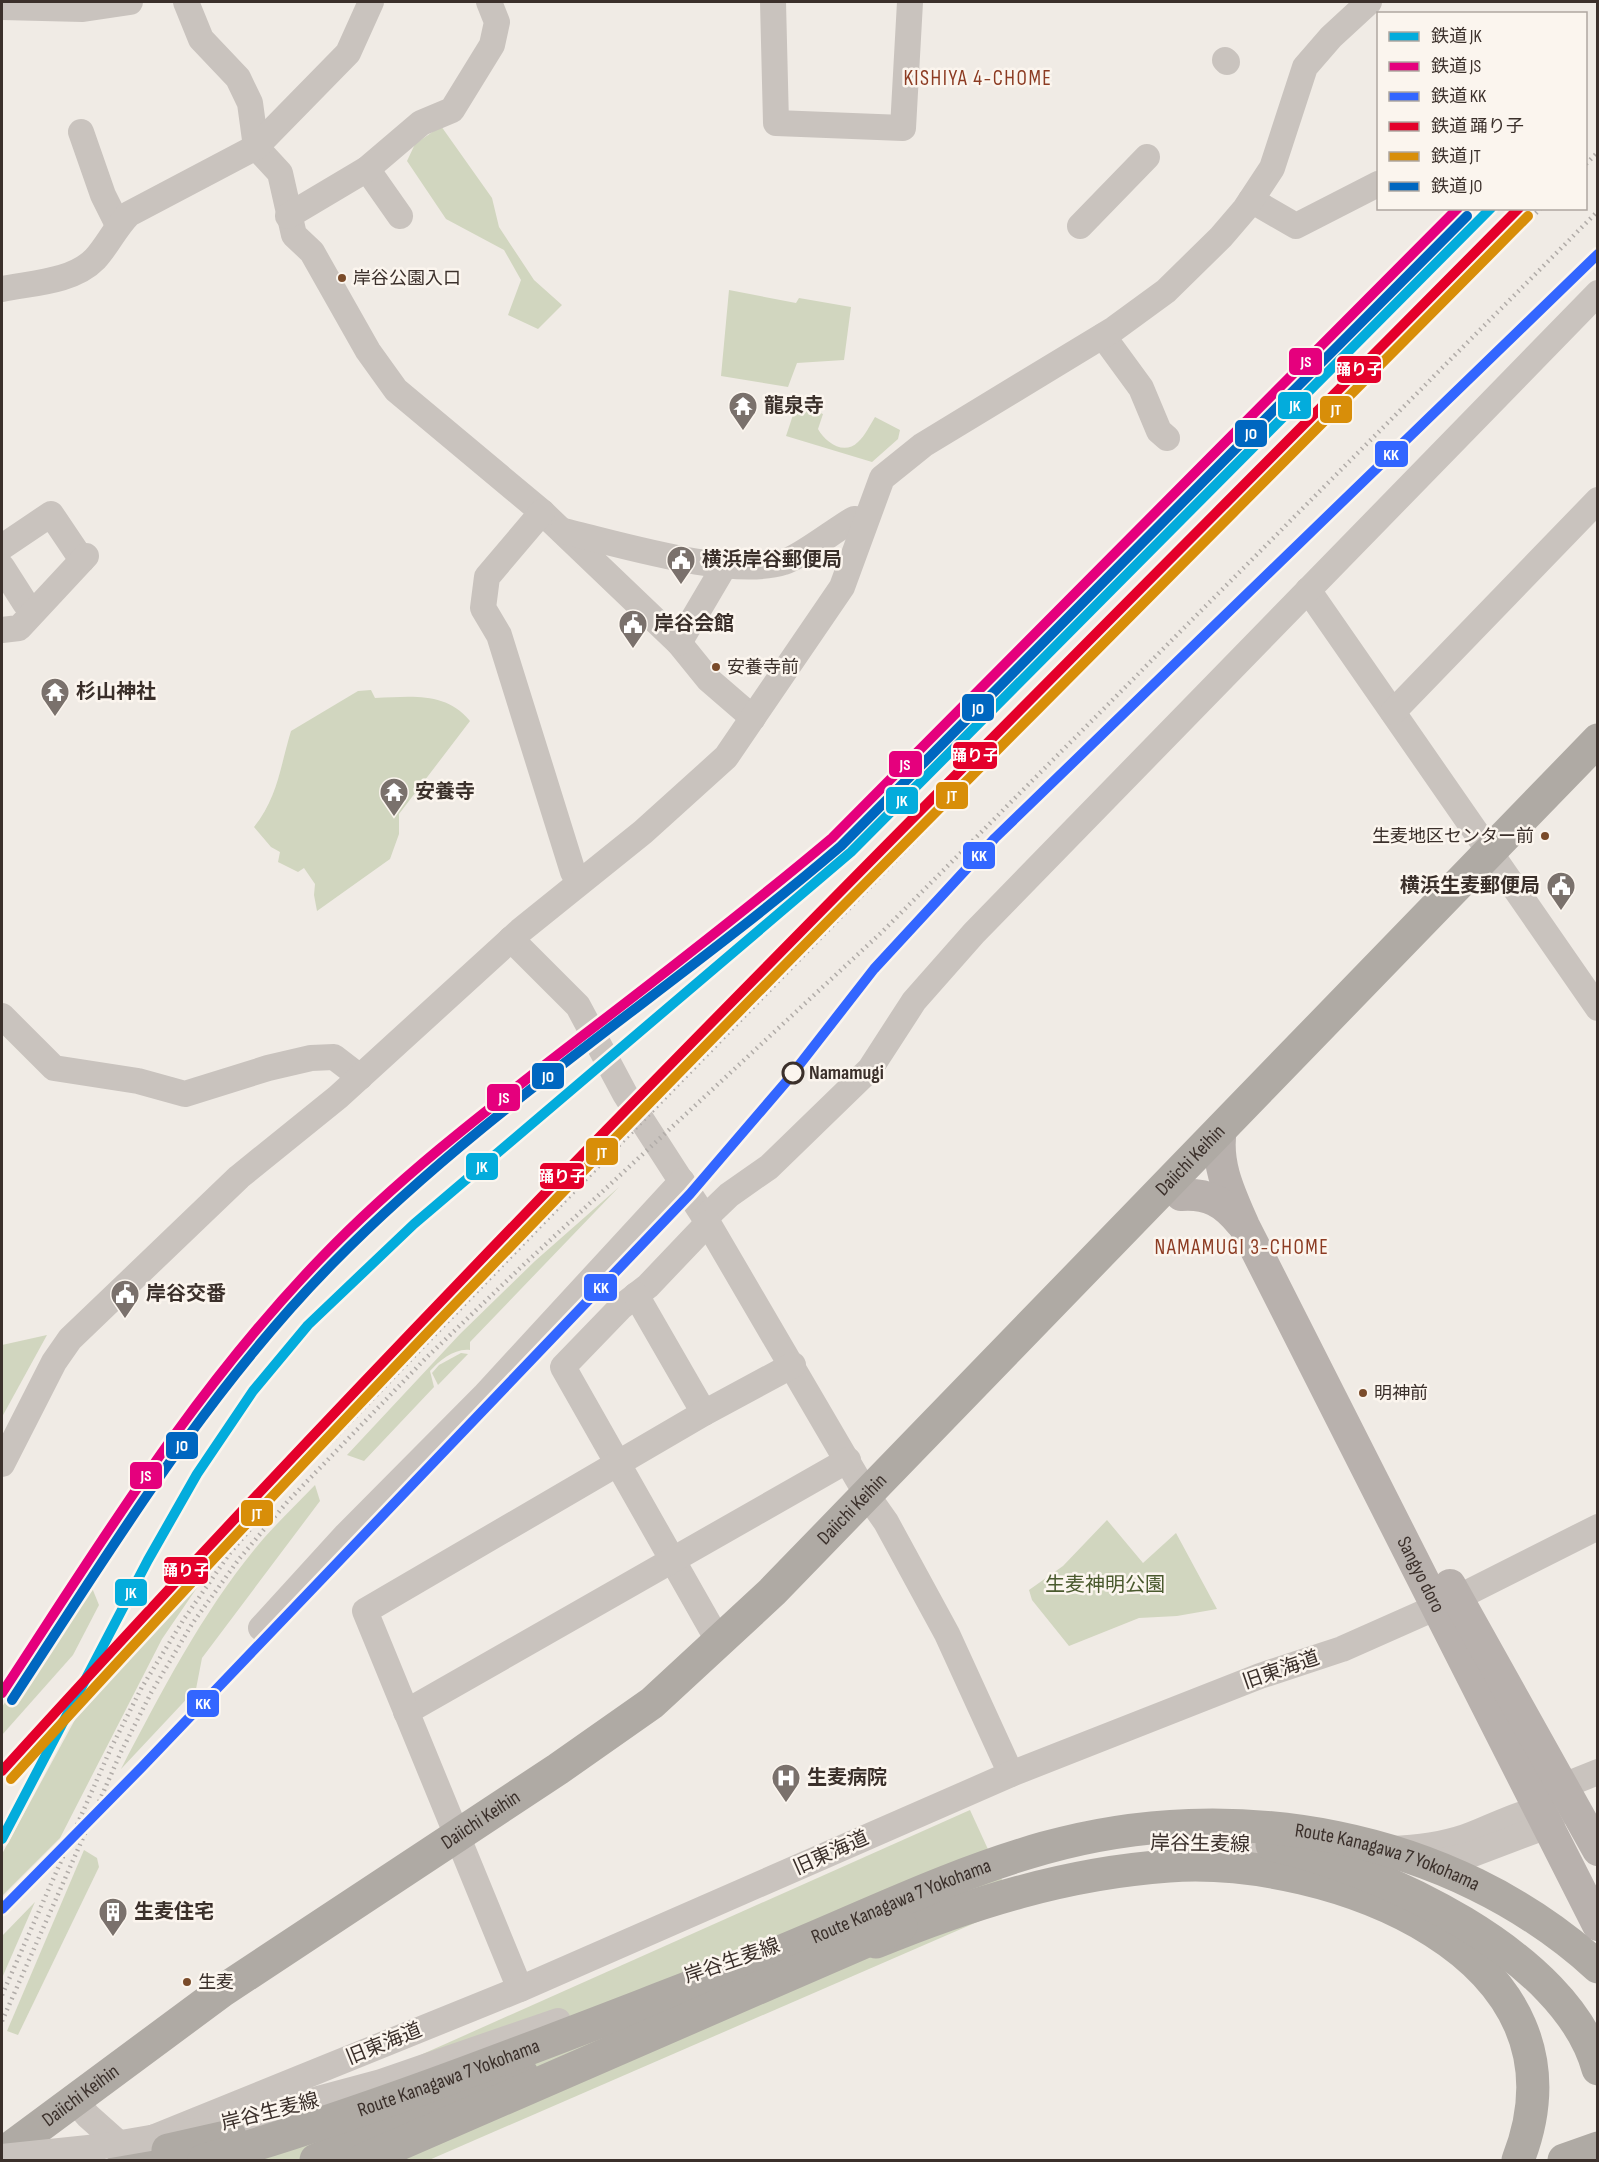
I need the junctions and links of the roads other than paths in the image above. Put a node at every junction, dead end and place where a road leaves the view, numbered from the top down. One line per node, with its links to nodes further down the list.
1 (130, 2): 8 (street)
2 (186, 2): 10 (street)
3 (371, 2): 10 (street)
4 (489, 2): 12 (street)
5 (773, 2): 6 (street)
6 (910, 2)
7 (1369, 2): 14 (street)
8 (2, 7)
9 (81, 132): 17 (street)
10 (256, 147): 15 (street); 17 (street)
11 (1147, 158): 18 (street)
12 (367, 169): 15 (street); 16 (street)
13 (1377, 185): 14 (street)
14 (1251, 200): 21 (street)
15 (288, 216): 24 (street)
16 (400, 216)
17 (118, 225): 19 (street)
18 (1080, 226)
19 (2, 289)
20 (1596, 297): 30 (street)
21 (1103, 336): 22 (street); 25 (street)
22 (1167, 438)
23 (1598, 500): 34 (street)
24 (542, 512): 26 (street); 39 (street)
25 (865, 520): 28 (street); 35 (street)
26 (560, 530): 28 (street); 33 (street)
27 (2, 547): 31 (street)
28 (725, 566): 33 (street)
29 (2, 567): 31 (street)
30 (1315, 598): 34 (street); 48 (street)
31 (34, 611): 32 (street)
32 (2, 630)
33 (679, 643): 35 (street)
34 (1393, 712): 38 (street)
35 (753, 718): 39 (street)
36 (1598, 740): 38 (highway, Daiichi Keihin)
37 (1598, 765): 38 (highway, Daiichi Keihin)
38 (1494, 860): 41 (street); 44 (highway, Daiichi Keihin)
39 (580, 881): 40 (street)
40 (511, 939): 43 (street); 45 (street)
41 (1597, 1006)
42 (2, 1016): 43 (street)
43 (360, 1077): 52 (street)
44 (1223, 1152): 46 (highway, Daiichi Keihin); 47 (main road, Sangyo doro); 47 (main road, Sangyo doro)
45 (682, 1182): 48 (street); 59 (street)
46 (1175, 1189): 47 (main road, Sangyo doro); 55 (highway, Daiichi Keihin)
47 (1251, 1217): 58 (main road, Sangyo doro)
48 (707, 1220): 49 (street); 50 (street)
49 (636, 1295): 51 (street); 54 (street)
50 (793, 1365): 51 (street); 53 (street)
51 (704, 1413): 54 (street)
52 (3, 1456)
53 (848, 1460): 55 (street); 57 (street)
54 (617, 1465): 57 (street); 61 (street)
55 (871, 1503): 60 (highway, Daiichi Keihin); 63 (street); 69 (highway, Daiichi Keihin)
56 (1598, 1527): 58 (street, 旧東海道)
57 (672, 1560): 60 (street); 61 (street)
58 (1447, 1603): 63 (street, 旧東海道); 64 (main road, Sangyo doro); 64 (main road, Sangyo doro)
59 (261, 1628)
60 (719, 1642): 69 (highway, Daiichi Keihin)
61 (406, 1712): 69 (street)
62 (1598, 1772): 64 (street, 岸谷生麦線)
63 (1011, 1774): 75 (street, 旧東海道)
64 (1551, 1808): 65 (street, 岸谷生麦線); 67 (main road, Sangyo doro); 71 (main road, Sangyo doro)
65 (1512, 1830): 78 (street, 岸谷生麦線, bridge); 79 (street, 岸谷生麦線, bridge)
66 (1341, 1838): 70 (highway, Route Kanagawa 7 Yokohama, bridge); 72 (highway, bridge); 74 (highway, Route Kanagawa 7 Yokohama, bridge)
67 (1592, 1840)
68 (1201, 1841): 73 (highway, bridge); 76 (highway, Route Kanagawa 7 Yokohama, bridge); 77 (highway, Route Kanagawa 7 Yokohama, bridge)
69 (460, 1844): 75 (street); 82 (highway, Daiichi Keihin)
70 (1007, 1859): 79 (highway, Route Kanagawa 7 Yokohama, bridge); 80 (highway, bridge)
71 (1598, 1924)
72 (1598, 1948)
73 (1598, 1960)
74 (1598, 1967)
75 (519, 1989): 82 (street, 旧東海道)
76 (757, 1989): 81 (highway, Route Kanagawa 7 Yokohama, bridge); 93 (highway, bridge)
77 (1598, 1991)
78 (657, 2020): 89 (highway); 92 (street, 岸谷生麦線, bridge)
79 (539, 2036): 84 (street, 岸谷生麦線, bridge); 86 (highway, bridge); 87 (highway, Route Kanagawa 7 Yokohama, bridge); 88 (highway, bridge)
80 (1598, 2069)
81 (504, 2100): 90 (highway, Route Kanagawa 7 Yokohama, bridge); 91 (highway, bridge)
82 (82, 2109): 84 (highway, Daiichi Keihin); 85 (highway, Daiichi Keihin)
83 (1598, 2148): 94 (highway)
84 (2, 2156)
85 (27, 2160)
86 (124, 2160)
87 (204, 2160)
88 (248, 2160)
89 (316, 2160)
90 (363, 2160)
91 (385, 2160)
92 (399, 2160)
93 (1518, 2160)
94 (1564, 2160)

